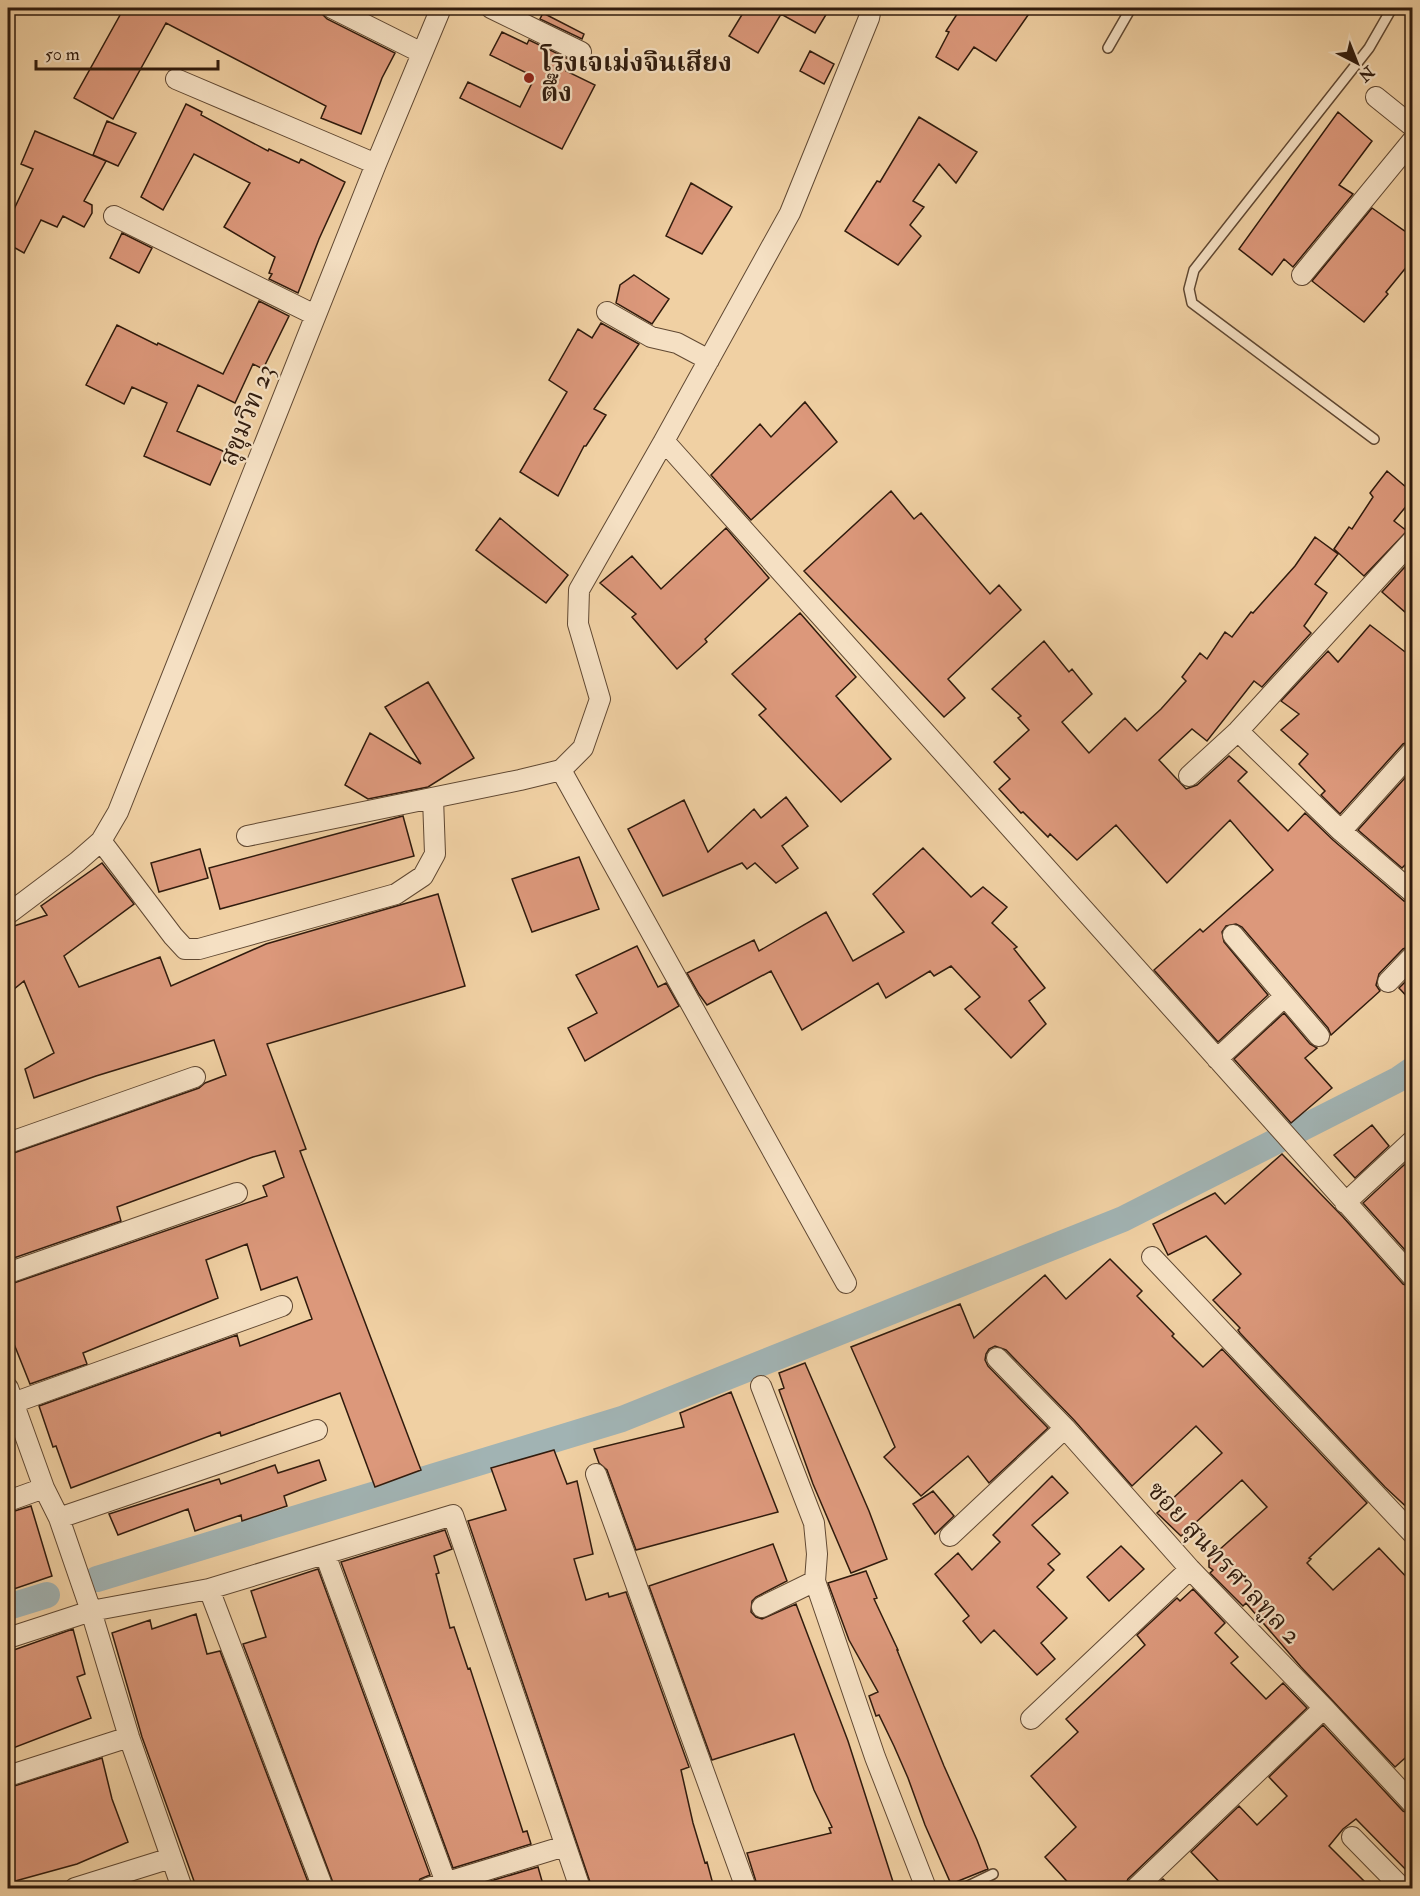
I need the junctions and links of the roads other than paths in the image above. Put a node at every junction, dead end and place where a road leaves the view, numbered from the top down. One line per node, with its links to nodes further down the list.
1 (332, 8): 9 (street)
2 (441, 8): 9 (street, สุขุมวิท 23)
3 (491, 8): 8 (street)
4 (871, 8): 19 (street)
5 (1131, 8): 7 (lane)
6 (1392, 8): 20 (lane)
7 (1108, 48)
8 (581, 52)
9 (422, 53): 14 (street, สุขุมวิท 23)
10 (176, 79): 14 (street)
11 (1376, 97): 12 (street)
12 (1413, 126)
13 (1413, 141): 16 (street)
14 (376, 164): 18 (street, สุขุมวิท 23)
15 (114, 216): 18 (street)
16 (1302, 275)
17 (607, 312): 19 (street)
18 (315, 315): 30 (street, สุขุมวิท 23)
19 (709, 360): 21 (street)
20 (1374, 439)
21 (664, 441): 25 (street); 38 (street)
22 (1412, 544): 23 (street)
23 (1238, 731): 26 (street); 28 (street)
24 (1413, 752): 28 (street)
25 (561, 770): 27 (street); 47 (street)
26 (1189, 776)
27 (433, 798): 29 (street); 30 (street)
28 (1341, 831): 31 (street)
29 (247, 836)
30 (101, 841): 32 (street, สุขุมวิท 23)
31 (1413, 892)
32 (8, 914)
33 (1233, 935): 36 (street)
34 (1413, 957): 35 (street)
35 (1388, 982)
36 (1285, 996): 37 (street); 38 (street)
37 (1319, 1036)
38 (1217, 1059): 43 (street)
39 (195, 1077): 41 (street)
40 (1413, 1140): 43 (street)
41 (8, 1143)
42 (237, 1193): 45 (street)
43 (1346, 1203): 46 (street)
44 (1152, 1257): 58 (street)
45 (8, 1273)
46 (1413, 1276)
47 (846, 1283)
48 (282, 1306): 51 (street)
49 (997, 1358): 52 (street, ซอย สุนทรศาลทูล 2)
50 (761, 1386): 62 (street)
51 (10, 1395): 55 (street)
52 (1065, 1428): 59 (street); 61 (street, ซอย สุนทรศาลทูล 2)
53 (317, 1430): 57 (street)
54 (596, 1474): 81 (street)
55 (44, 1488): 56 (street); 57 (street)
56 (8, 1501)
57 (58, 1518): 65 (street)
58 (1413, 1533)
59 (950, 1536)
60 (325, 1554): 63 (street); 73 (street); 76 (street)
61 (1190, 1569): 67 (street, ซอย สุนทรศาลทูล 2); 68 (street)
62 (815, 1581): 64 (street); 82 (street)
63 (209, 1589): 65 (street); 79 (street)
64 (762, 1607)
65 (91, 1611): 66 (street); 69 (street)
66 (8, 1638)
67 (1324, 1708): 71 (street, ซอย สุนทรศาลทูล 2); 84 (street)
68 (1031, 1719)
69 (129, 1737): 70 (street); 74 (street)
70 (8, 1776)
71 (1413, 1803)
72 (1352, 1837): 85 (street)
73 (566, 1846): 76 (street); 80 (street)
74 (171, 1858): 77 (street); 78 (street)
75 (993, 1874): 83 (lane)
76 (441, 1887)
77 (75, 1888)
78 (182, 1888)
79 (323, 1888)
80 (580, 1888)
81 (746, 1888)
82 (926, 1888)
83 (964, 1888)
84 (1136, 1888)
85 (1402, 1888)

